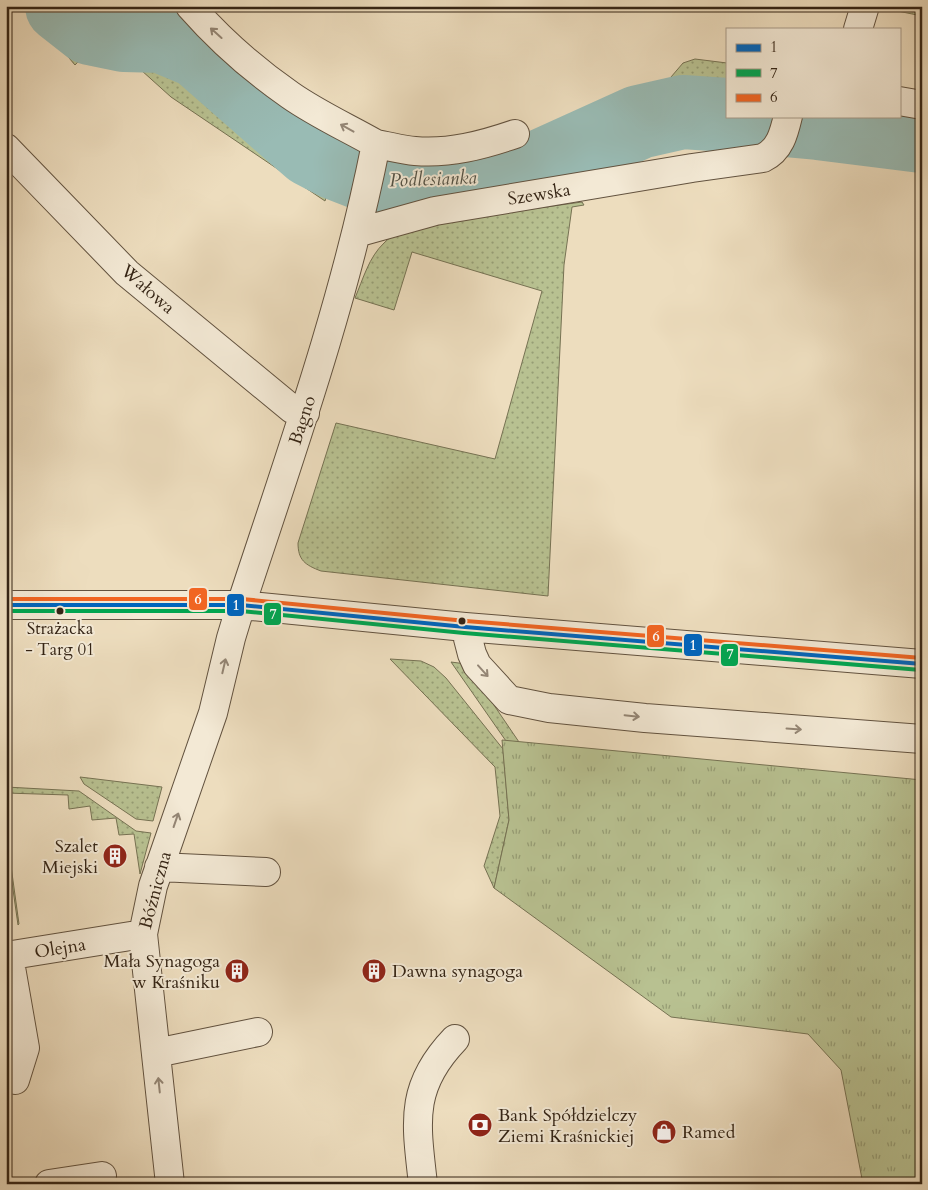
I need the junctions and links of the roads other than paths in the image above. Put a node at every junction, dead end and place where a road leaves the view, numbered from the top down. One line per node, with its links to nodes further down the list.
1 (190, 6): 9 (street, one-way to 1)
2 (865, 6): 3 (street)
3 (858, 28)
4 (900, 101): 5 (street)
5 (922, 105)
6 (787, 123): 10 (street, Szewska)
7 (515, 134): 9 (street)
8 (6, 148): 11 (street, Wałowa)
9 (375, 152): 10 (street)
10 (356, 233): 11 (street, Bagno)
11 (305, 413): 13 (street, Bagno)
12 (6, 605): 13 (street)
13 (240, 605): 14 (street); 17 (street, Bóźniczna, one-way to 13)
14 (465, 627): 15 (street); 16 (street, one-way to 16)
15 (922, 664)
16 (922, 739)
17 (159, 868): 18 (street); 19 (street, Bóźniczna)
18 (266, 872)
19 (143, 934): 20 (street, Olejna); 23 (street, Bóźniczna)
20 (7, 956): 24 (street)
21 (258, 1032): 23 (street)
22 (455, 1038): 28 (street)
23 (156, 1053): 27 (street, Bóźniczna, one-way to 23)
24 (15, 1080)
25 (102, 1176): 26 (street)
26 (49, 1184)
27 (170, 1184)
28 (423, 1184)

